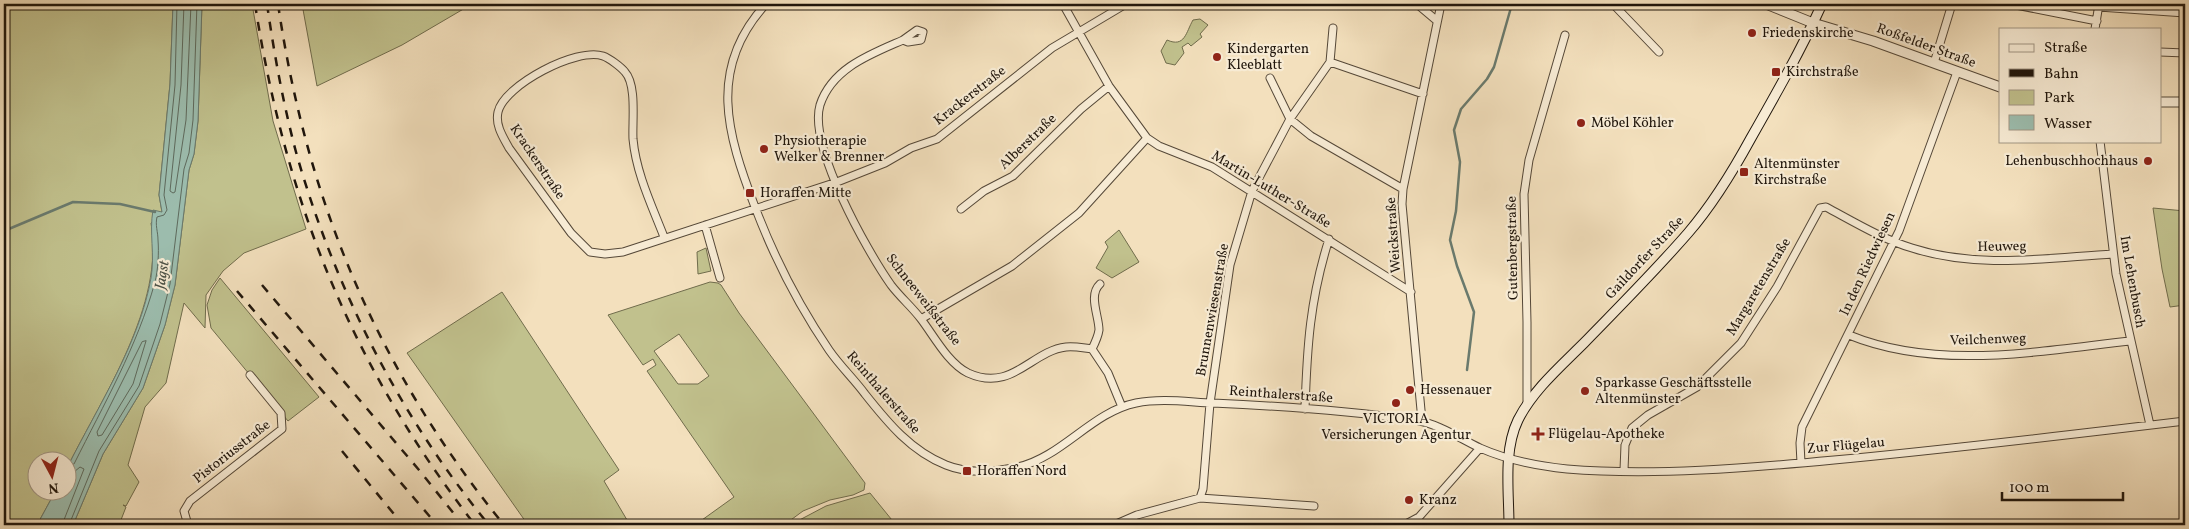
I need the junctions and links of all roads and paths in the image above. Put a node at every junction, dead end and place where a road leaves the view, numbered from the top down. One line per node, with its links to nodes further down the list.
1 (766, 4): 39 (street, Reinthalerstraße)
2 (1063, 4): 18 (street, Martin-Luther-Straße)
3 (1126, 4): 18 (street, Krackerstraße)
4 (1417, 4): 13 (street)
5 (1441, 4): 13 (street, Weickstraße)
6 (1613, 4): 21 (street)
7 (1766, 4): 15 (main road)
8 (1822, 4): 15 (main road, Gaildorfer Straße)
9 (1952, 4): 25 (street)
10 (2011, 4): 14 (street)
11 (2099, 5): 12 (street); 14 (street)
12 (2185, 13)
13 (1436, 20): 30 (street, Weickstraße)
14 (2097, 21): 17 (street)
15 (1813, 23): 25 (main road, Roßfelder Straße); 55 (main road, Gaildorfer Straße)
16 (1333, 28): 24 (street)
17 (2095, 28)
18 (1080, 33): 28 (street, Martin-Luther-Straße); 36 (street, Krackerstraße)
19 (1565, 35): 55 (street, Gutenbergstraße)
20 (903, 40): 36 (street, Schneeweißstraße)
21 (1660, 52)
22 (2162, 52): 23 (street)
23 (2185, 53)
24 (1330, 62): 30 (street); 33 (street, Brunnenwiesenstraße)
25 (1934, 63): 26 (main road, Roßfelder Straße)
26 (1957, 72): 29 (main road, Roßfelder Straße); 44 (street, In den Riedwiesen)
27 (1270, 78): 33 (street)
28 (1110, 86): 34 (street, Martin-Luther-Straße); 40 (street, Alberstraße)
29 (1999, 87)
30 (1422, 94): 37 (street, Weickstraße)
31 (2162, 102): 32 (main road)
32 (2185, 102)
33 (1290, 119): 37 (street); 38 (street, Brunnenwiesenstraße)
34 (1147, 138): 38 (street, Martin-Luther-Straße); 49 (street)
35 (2100, 142): 45 (street, Im Lehenbusch)
36 (837, 182): 39 (street, Krackerstraße); 49 (street, Schneeweißstraße)
37 (1403, 189): 48 (street, Weickstraße)
38 (1252, 191): 43 (street, Martin-Luther-Straße); 54 (street, Brunnenwiesenstraße)
39 (756, 209): 41 (street, Krackerstraße); 56 (street, Reinthalerstraße)
40 (961, 209)
41 (705, 225): 42 (street, Krackerstraße); 46 (street)
42 (664, 237): 42 (street, Krackerstraße)
43 (1329, 239): 48 (street, Martin-Luther-Straße); 57 (street)
44 (1893, 242): 45 (street, Heuweg); 50 (street, In den Riedwiesen); 64 (street, Margaretenstraße)
45 (2113, 254): 51 (street, Im Lehenbusch)
46 (720, 278)
47 (1100, 284): 52 (street)
48 (1411, 292): 58 (street, Weickstraße)
49 (921, 319): 52 (street, Schneeweißstraße)
50 (1849, 336): 51 (street, Veilchenweg); 63 (street, In den Riedwiesen)
51 (2130, 341): 60 (street, Im Lehenbusch)
52 (1092, 349): 56 (street)
53 (250, 374): 67 (street, Pistoriusstraße)
54 (1210, 403): 56 (street, Reinthalerstraße); 57 (street, Reinthalerstraße); 65 (street, Brunnenwiesenstraße)
55 (1527, 406): 62 (main road, Gaildorfer Straße)
56 (1122, 407)
57 (1305, 409): 58 (street, Reinthalerstraße)
58 (1422, 421): 61 (street, Reinthalerstraße)
59 (2185, 421): 60 (street, Zur Flügelau)
60 (2150, 425): 63 (street, Zur Flügelau)
61 (1480, 448): 62 (street, Reinthalerstraße); 69 (street)
62 (1509, 459): 64 (street, Zur Flügelau); 70 (main road, Gaildorfer Straße)
63 (1801, 463): 64 (street, Zur Flügelau)
64 (1624, 470)
65 (1200, 498): 66 (street); 68 (street)
66 (1314, 506)
67 (188, 525)
68 (1114, 525)
69 (1404, 525)
70 (1509, 525)

